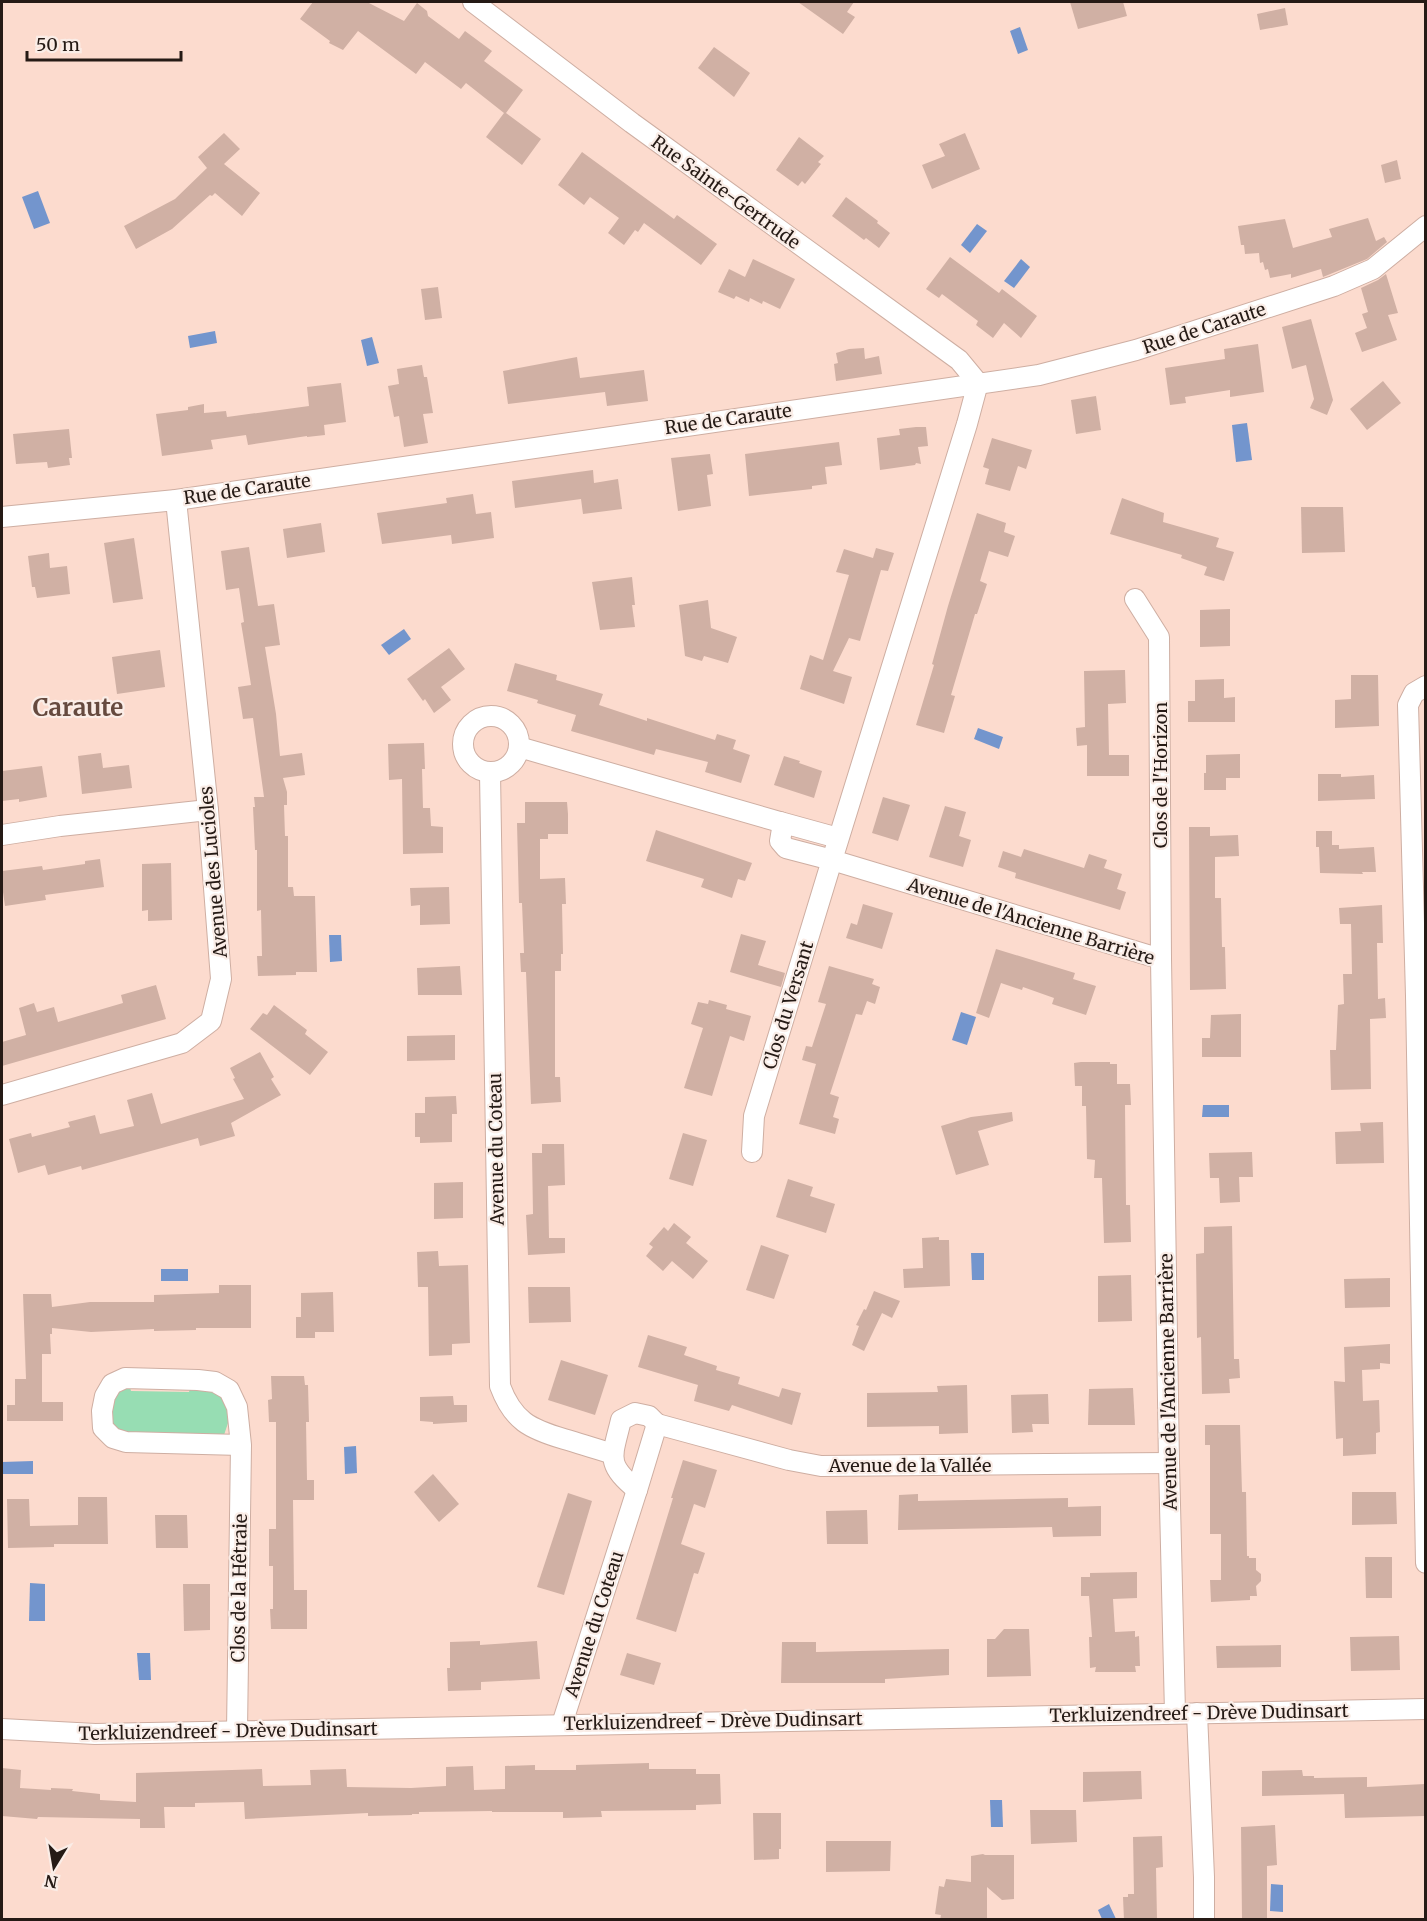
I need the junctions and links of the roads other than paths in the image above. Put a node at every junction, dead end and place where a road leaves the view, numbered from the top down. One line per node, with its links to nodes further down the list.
1 (473, 2): 3 (street, Rue Sainte-Gertrude)
2 (1425, 226): 3 (street, Rue de Caraute)
3 (978, 383): 4 (street, Rue de Caraute); 13 (street)
4 (176, 500): 5 (street, Rue de Caraute); 10 (street, Avenue des Lucioles)
5 (2, 517)
6 (1135, 598): 15 (street, Clos de l'Horizon)
7 (1425, 687): 16 (street)
8 (519, 747): 9 (street); 9 (street); 11 (street)
9 (490, 773): 21 (street, Avenue du Coteau)
10 (208, 810): 12 (street); 17 (street, Avenue des Lucioles)
11 (780, 822): 13 (street); 14 (street)
12 (2, 835)
13 (838, 838): 14 (street)
14 (832, 860): 15 (street, Avenue de l'Ancienne Barrière); 18 (street, Clos du Versant)
15 (1161, 959): 22 (street, Avenue de l'Ancienne Barrière)
16 (1420, 996): 24 (street)
17 (2, 1095)
18 (752, 1152)
19 (657, 1424): 21 (street); 22 (street, Avenue de la Vallée); 23 (street, Avenue du Coteau)
20 (241, 1445): 20 (street, Clos de la Hêtraie); 30 (street, Clos de la Hêtraie)
21 (613, 1454): 23 (street)
22 (1169, 1463): 26 (street, Avenue de l'Ancienne Barrière)
23 (637, 1490): 28 (street, Avenue du Coteau)
24 (1425, 1563)
25 (1425, 1709): 27 (street, Terkluizendreef - Drève Dudinsart)
26 (1175, 1713): 27 (street, Terkluizendreef - Drève Dudinsart); 28 (street, Terkluizendreef - Drève Dudinsart)
27 (1197, 1713): 31 (street)
28 (562, 1724): 30 (street, Terkluizendreef - Drève Dudinsart)
29 (2, 1729): 30 (street, Terkluizendreef - Drève Dudinsart)
30 (237, 1731)
31 (1204, 1920)

